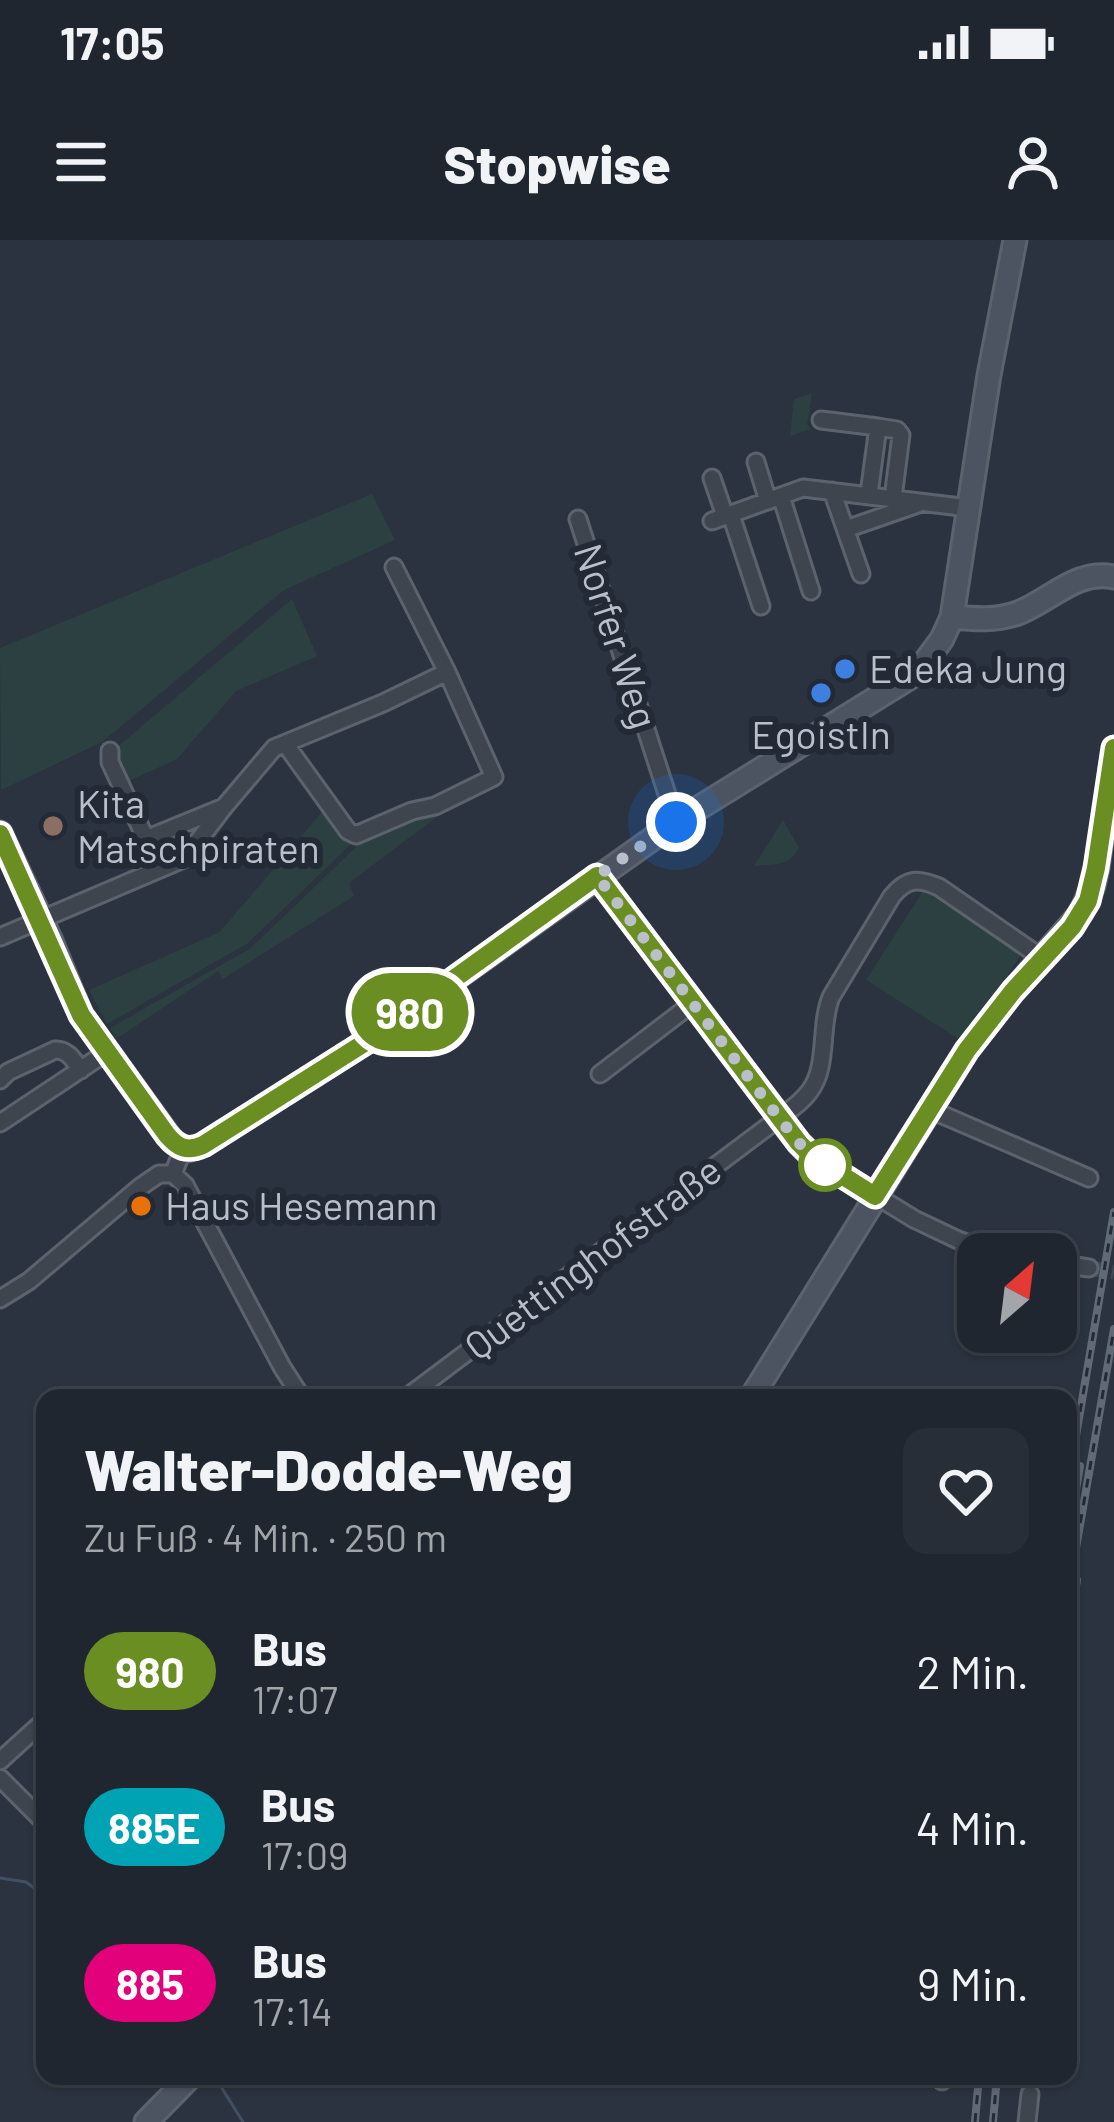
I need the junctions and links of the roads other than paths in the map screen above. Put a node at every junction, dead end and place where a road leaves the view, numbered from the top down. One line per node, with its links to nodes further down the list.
1 (1015, 240): 11 (street)
2 (820, 420): 3 (street)
3 (878, 427): 7 (street); 8 (street)
4 (756, 462): 9 (street)
5 (712, 478): 12 (street)
6 (832, 491): 7 (street); 9 (street); 14 (street)
7 (869, 494): 8 (street)
8 (893, 498): 10 (street)
9 (774, 499): 12 (street); 18 (street)
10 (920, 501): 11 (street); 14 (street)
11 (969, 508): 20 (street)
12 (723, 517): 19 (street)
13 (578, 519): 26 (street, Norfer Weg)
14 (846, 529): 16 (street)
15 (394, 566): 21 (street)
16 (861, 574)
17 (1114, 577): 20 (street)
18 (811, 591)
19 (761, 606)
20 (952, 617): 26 (street)
21 (448, 672): 22 (street); 22 (street)
22 (286, 745): 25 (street)
23 (1114, 748): 33 (street)
24 (110, 751): 28 (street)
25 (224, 807): 28 (street); 29 (street)
26 (676, 822): 30 (street)
27 (0, 833): 31 (street)
28 (146, 839): 29 (street)
29 (160, 869): 31 (street)
30 (597, 876): 34 (street); 42 (street)
31 (40, 920): 32 (street); 35 (street)
32 (0, 937)
33 (1042, 958): 39 (street); 40 (street, Quettinghofstraße)
34 (693, 1003): 37 (street); 40 (street)
35 (107, 1052): 36 (street); 42 (street)
36 (81, 1070): 38 (street); 41 (street)
37 (600, 1074)
38 (0, 1080)
39 (929, 1109): 44 (street); 45 (street)
40 (779, 1118): 45 (street); 51 (street, Quettinghofstraße)
41 (0, 1124)
42 (183, 1149): 43 (street)
43 (173, 1174): 49 (street); 50 (street)
44 (1089, 1178)
45 (875, 1196): 46 (street); 52 (street)
46 (957, 1239)
47 (1077, 1266): 48 (street)
48 (1089, 1268)
49 (0, 1299)
50 (296, 1389)
51 (418, 1389)
52 (757, 1389)
53 (36, 1728): 54 (street)
54 (0, 1761)
55 (0, 1778): 56 (street)
56 (36, 1813)
57 (181, 2085): 59 (street)
58 (1030, 2094): 60 (street)
59 (146, 2122)
60 (1027, 2122)

